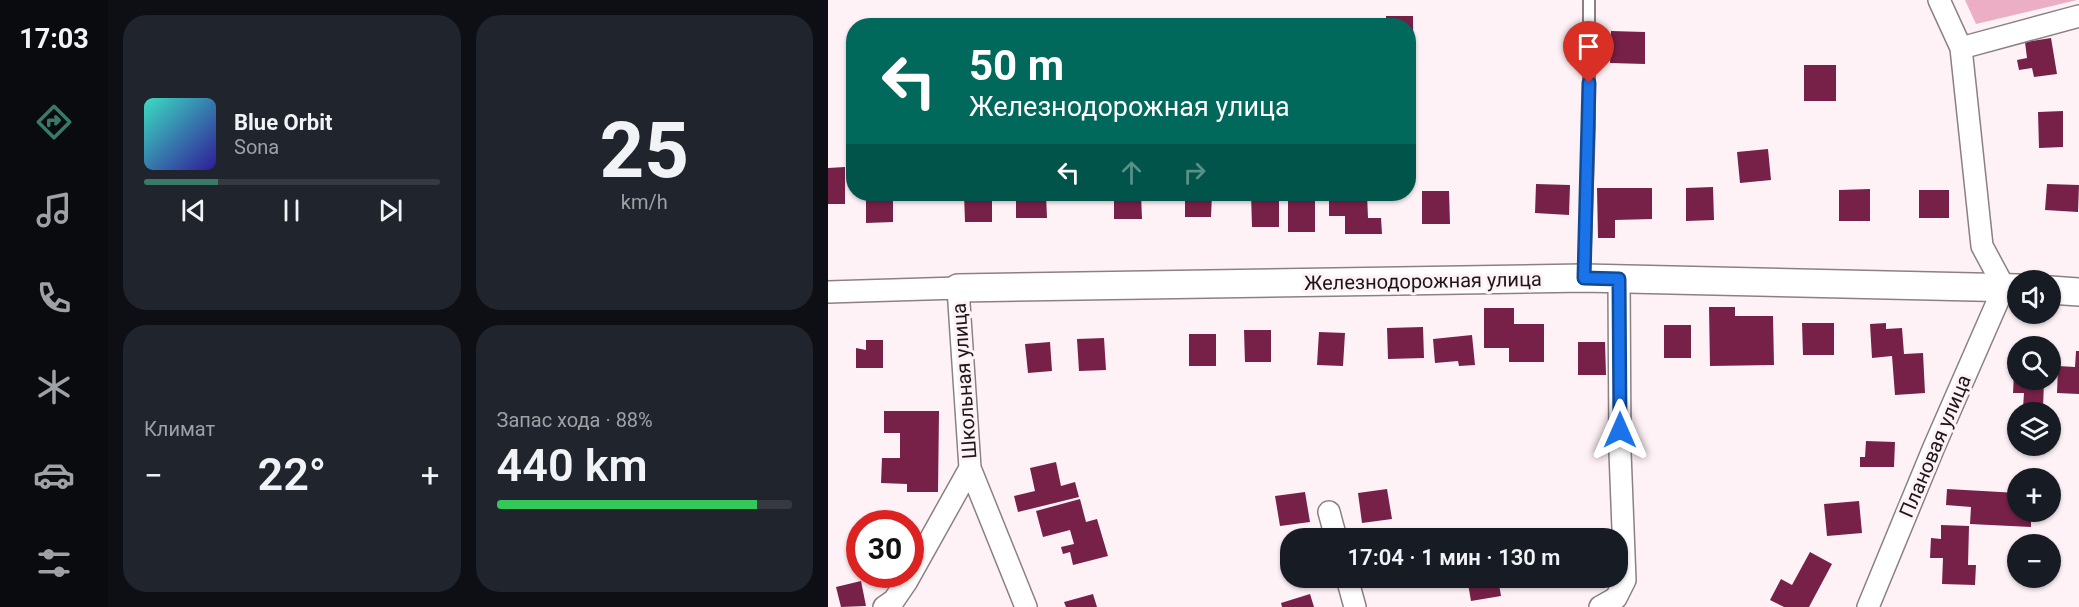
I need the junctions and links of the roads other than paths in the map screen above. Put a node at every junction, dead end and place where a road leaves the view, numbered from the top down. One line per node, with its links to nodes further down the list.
1 (1589, 0): 5 (lane)
2 (1939, 0): 4 (street)
3 (2079, 16): 4 (street)
4 (1961, 48): 7 (street)
5 (1584, 278): 6 (street, Железнодорожная улица); 9 (street, Железнодорожная улица)
6 (1619, 279): 8 (street, Железнодорожная улица); 21 (street)
7 (2007, 281)
8 (2007, 287)
9 (958, 288): 11 (street, Железнодорожная улица); 14 (street, Школьная улица)
10 (2061, 291): 12 (street)
11 (828, 292)
12 (2079, 292)
13 (2007, 295): 22 (street, Плановая улица)
14 (970, 468): 18 (street); 19 (street, Школьная улица)
15 (1329, 512): 16 (street)
16 (1333, 528)
17 (1350, 588): 20 (street)
18 (884, 607)
19 (1026, 607)
20 (1355, 607)
21 (1600, 607)
22 (1868, 607)

